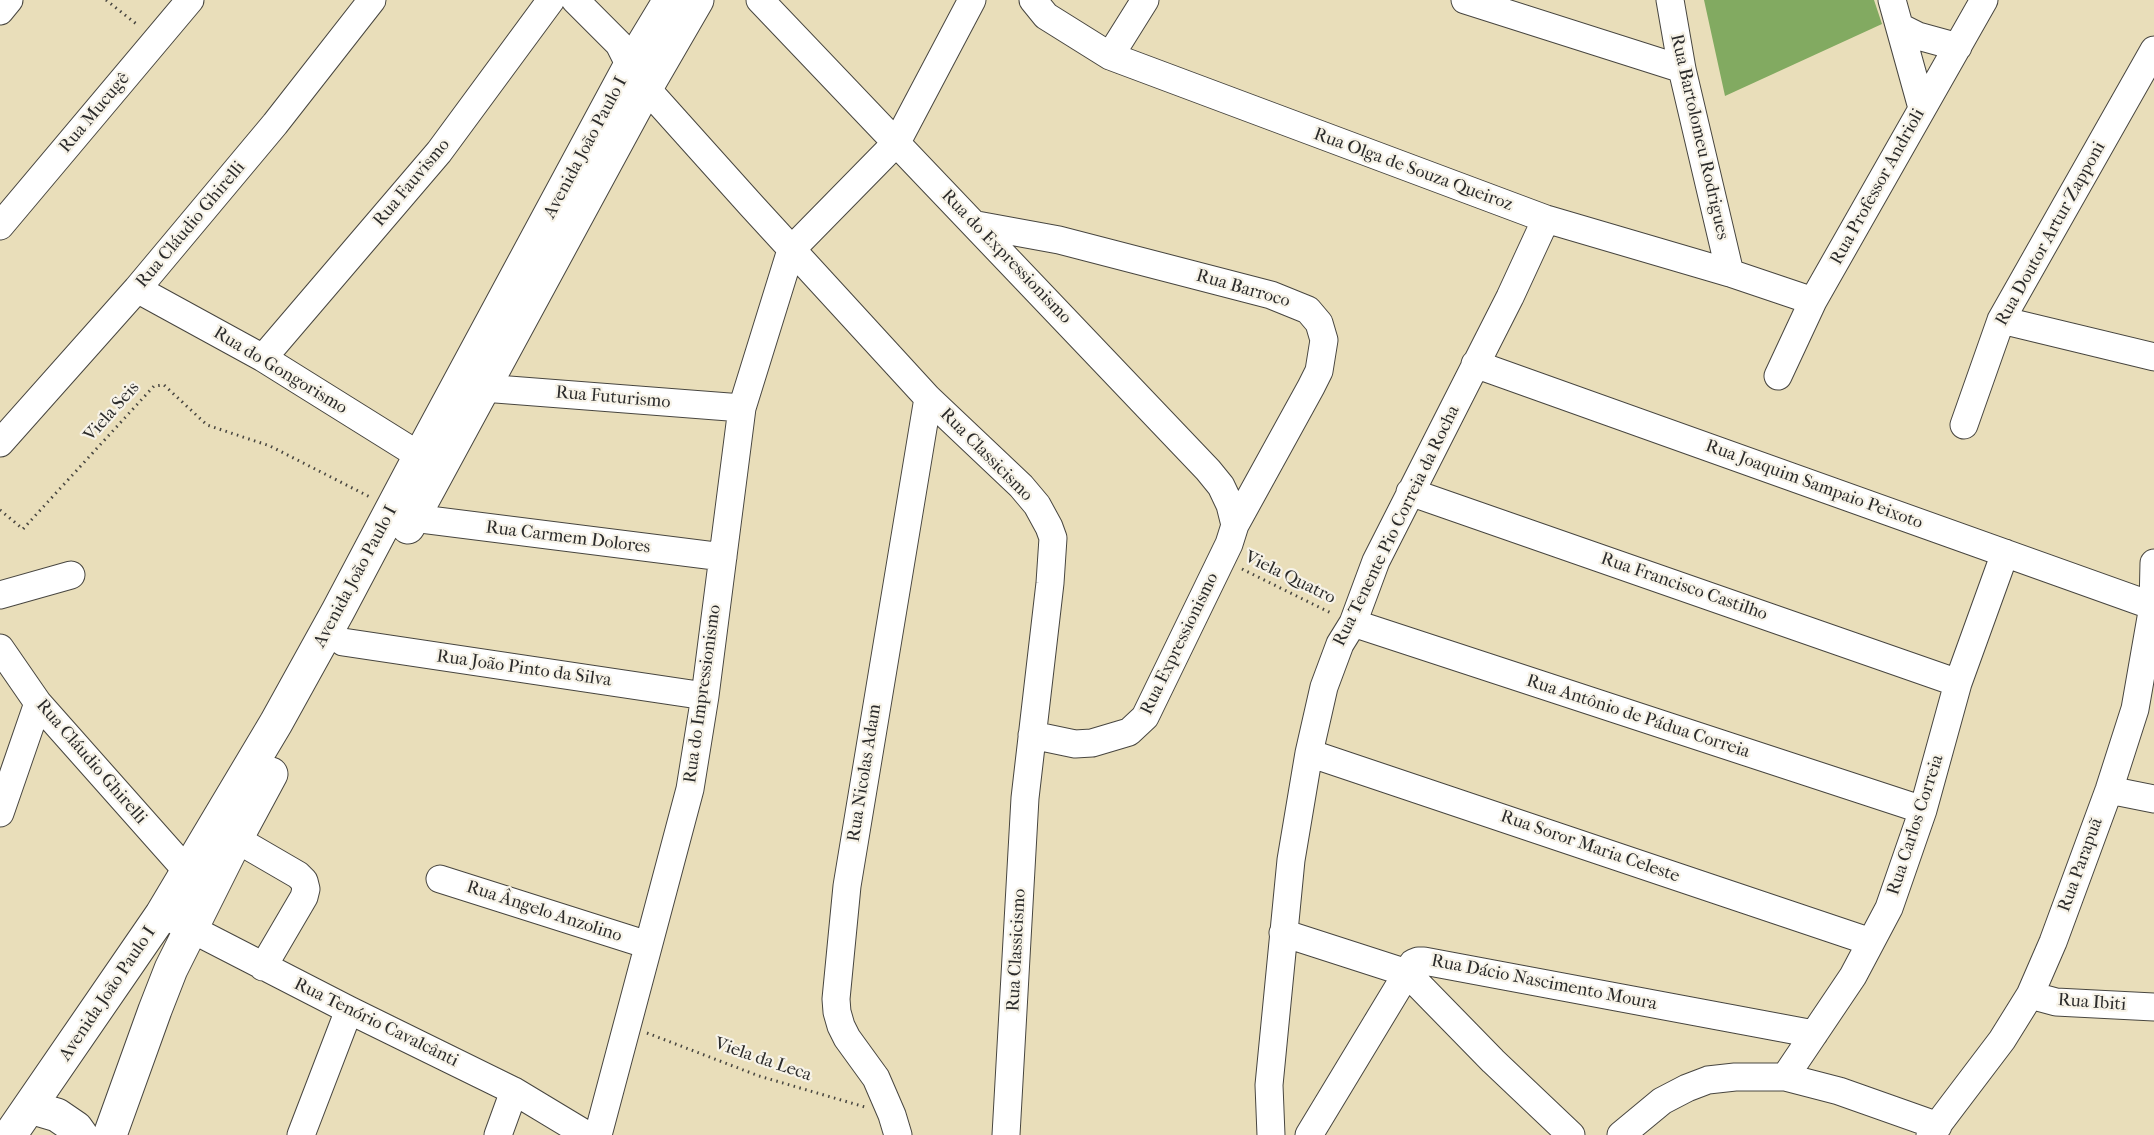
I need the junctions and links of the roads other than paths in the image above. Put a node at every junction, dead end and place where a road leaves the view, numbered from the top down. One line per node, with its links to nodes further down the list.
1 (9, 0): 16 (street)
2 (190, 0): 27 (street, Rua Mucugê)
3 (372, 0): 30 (street, Rua Cláudio Ghirelli)
4 (551, 0): 34 (street, Rua Fauvismo)
5 (575, 0): 22 (street, Rua Classicismo)
6 (670, 0): 22 (main road, Avenida João Paulo I)
7 (697, 0): 22 (main road, Avenida João Paulo I)
8 (760, 0): 24 (street, Rua do Expressionismo)
9 (972, 0): 24 (street)
10 (1033, 0): 19 (street, Rua Olga de Souza Queiroz)
11 (1145, 0): 19 (street)
12 (1465, 0): 21 (street)
13 (1670, 0): 21 (street, Rua Bartolomeu Rodrigues)
14 (1892, 0): 17 (street)
15 (1984, 0): 18 (street, Rua Professor Andrioli)
16 (0, 11)
17 (1900, 27): 18 (street); 23 (street)
18 (1958, 47): 23 (street, Rua Professor Andrioli)
19 (1110, 56): 25 (street, Rua Olga de Souza Queiroz)
20 (2150, 65): 32 (street, Rua Doutor Artur Zapponi)
21 (1682, 69): 29 (street, Rua Bartolomeu Rodrigues)
22 (638, 77): 28 (street, Rua Classicismo); 37 (main road, Avenida João Paulo I); 42 (main road, Avenida João Paulo I)
23 (1922, 108): 31 (street, Rua Professor Andrioli)
24 (897, 142): 26 (street, Rua do Expressionismo); 28 (street)
25 (1545, 219): 29 (street, Rua Olga de Souza Queiroz); 35 (street, Rua Tenente Pio Correia da Rocha)
26 (977, 225): 45 (street, Rua do Expressionismo); 45 (street, Rua Barroco)
27 (0, 226)
28 (791, 250): 38 (street, Rua Classicismo); 39 (street, Rua do Impressionismo)
29 (1730, 273): 31 (street, Rua Olga de Souza Queiroz)
30 (137, 289): 34 (street, Rua do Gongorismo); 41 (street, Rua Cláudio Ghirelli)
31 (1813, 301): 36 (street, Rua Professor Andrioli)
32 (2001, 320): 33 (street); 40 (street, Rua Doutor Artur Zapponi)
33 (2154, 357)
34 (263, 358): 42 (street, Rua do Gongorismo)
35 (1475, 364): 43 (street, Rua Tenente Pio Correia da Rocha); 46 (street, Rua Joaquim Sampaio Peixoto)
36 (1778, 376)
37 (483, 388): 39 (street, Rua Futurismo); 44 (main road, Avenida João Paulo I)
38 (928, 398): 59 (street, Rua Classicismo); 82 (street, Rua Nicolas Adam)
39 (742, 408): 47 (street, Rua do Impressionismo)
40 (1964, 425)
41 (0, 443)
42 (420, 456): 44 (main road, Avenida João Paulo I)
43 (1410, 492): 52 (street, Rua Tenente Pio Correia da Rocha); 55 (street, Rua Francisco Castilho)
44 (403, 513): 47 (street, Rua Carmem Dolores); 53 (main road, Avenida João Paulo I); 66 (main road, Avenida João Paulo I)
45 (1235, 525): 59 (street, Rua Expressionismo)
46 (2005, 553): 51 (street, Rua Joaquim Sampaio Peixoto); 55 (street, Rua Carlos Correia)
47 (723, 557): 56 (street, Rua do Impressionismo)
48 (2154, 563): 51 (street, Rua Parapuã)
49 (71, 575): 50 (street)
50 (0, 595)
51 (2153, 606): 58 (street, Rua Parapuã)
52 (1344, 619): 60 (street, Rua Tenente Pio Correia da Rocha); 63 (street, Rua Antônio de Pádua Correia)
53 (343, 642): 56 (street, Rua João Pinto da Silva); 65 (main road, Avenida João Paulo I)
54 (0, 648): 57 (street, Rua Cláudio Ghirelli)
55 (1958, 683): 63 (street, Rua Carlos Correia)
56 (705, 696): 72 (street, Rua do Impressionismo)
57 (38, 703): 64 (street); 66 (street, Rua Cláudio Ghirelli)
58 (2144, 711): 61 (street, Rua Parapuã)
59 (1032, 735): 91 (street, Rua Classicismo)
60 (1309, 753): 70 (street, Rua Tenente Pio Correia da Rocha); 71 (street, Rua Soror Maria Celeste)
61 (2109, 789): 62 (street); 75 (street, Rua Parapuã)
62 (2154, 799)
63 (1923, 810): 71 (street, Rua Carlos Correia)
64 (0, 813)
65 (236, 839): 69 (main road, Avenida João Paulo I); 73 (street)
66 (188, 872): 68 (main road, Avenida João Paulo I)
67 (440, 879): 72 (street, Rua Ângelo Anzolino)
68 (162, 914): 69 (street, Rua Tenório Cavalcânti); 81 (main road, Avenida João Paulo I)
69 (190, 930): 73 (street, Rua Tenório Cavalcânti); 86 (main road, Avenida João Paulo I)
70 (1283, 933): 74 (street, Rua Dácio Nascimento Moura); 92 (street, Rua Tenente Pio Correia da Rocha)
71 (1871, 942): 78 (street, Rua Carlos Correia)
72 (648, 945): 90 (street, Rua do Impressionismo)
73 (263, 967): 77 (street, Rua Tenório Cavalcânti)
74 (1407, 973): 78 (street, Rua Dácio Nascimento Moura); 93 (street); 94 (street)
75 (2030, 995): 76 (street, Rua Ibiti); 83 (street, Rua Parapuã)
76 (2154, 1007)
77 (350, 1010): 80 (street, Rua Tenório Cavalcânti); 87 (street)
78 (1814, 1034): 79 (street, Rua Carlos Correia)
79 (1785, 1077): 83 (street); 95 (street)
80 (514, 1091): 88 (street); 89 (street, Rua Tenório Cavalcânti)
81 (30, 1107): 84 (main road, Avenida João Paulo I); 85 (main road)
82 (895, 1125)
83 (1934, 1130)
84 (10, 1135)
85 (81, 1135)
86 (110, 1135)
87 (301, 1135)
88 (498, 1135)
89 (587, 1135)
90 (598, 1135)
91 (1006, 1135)
92 (1271, 1135)
93 (1309, 1135)
94 (1571, 1135)
95 (1621, 1135)

